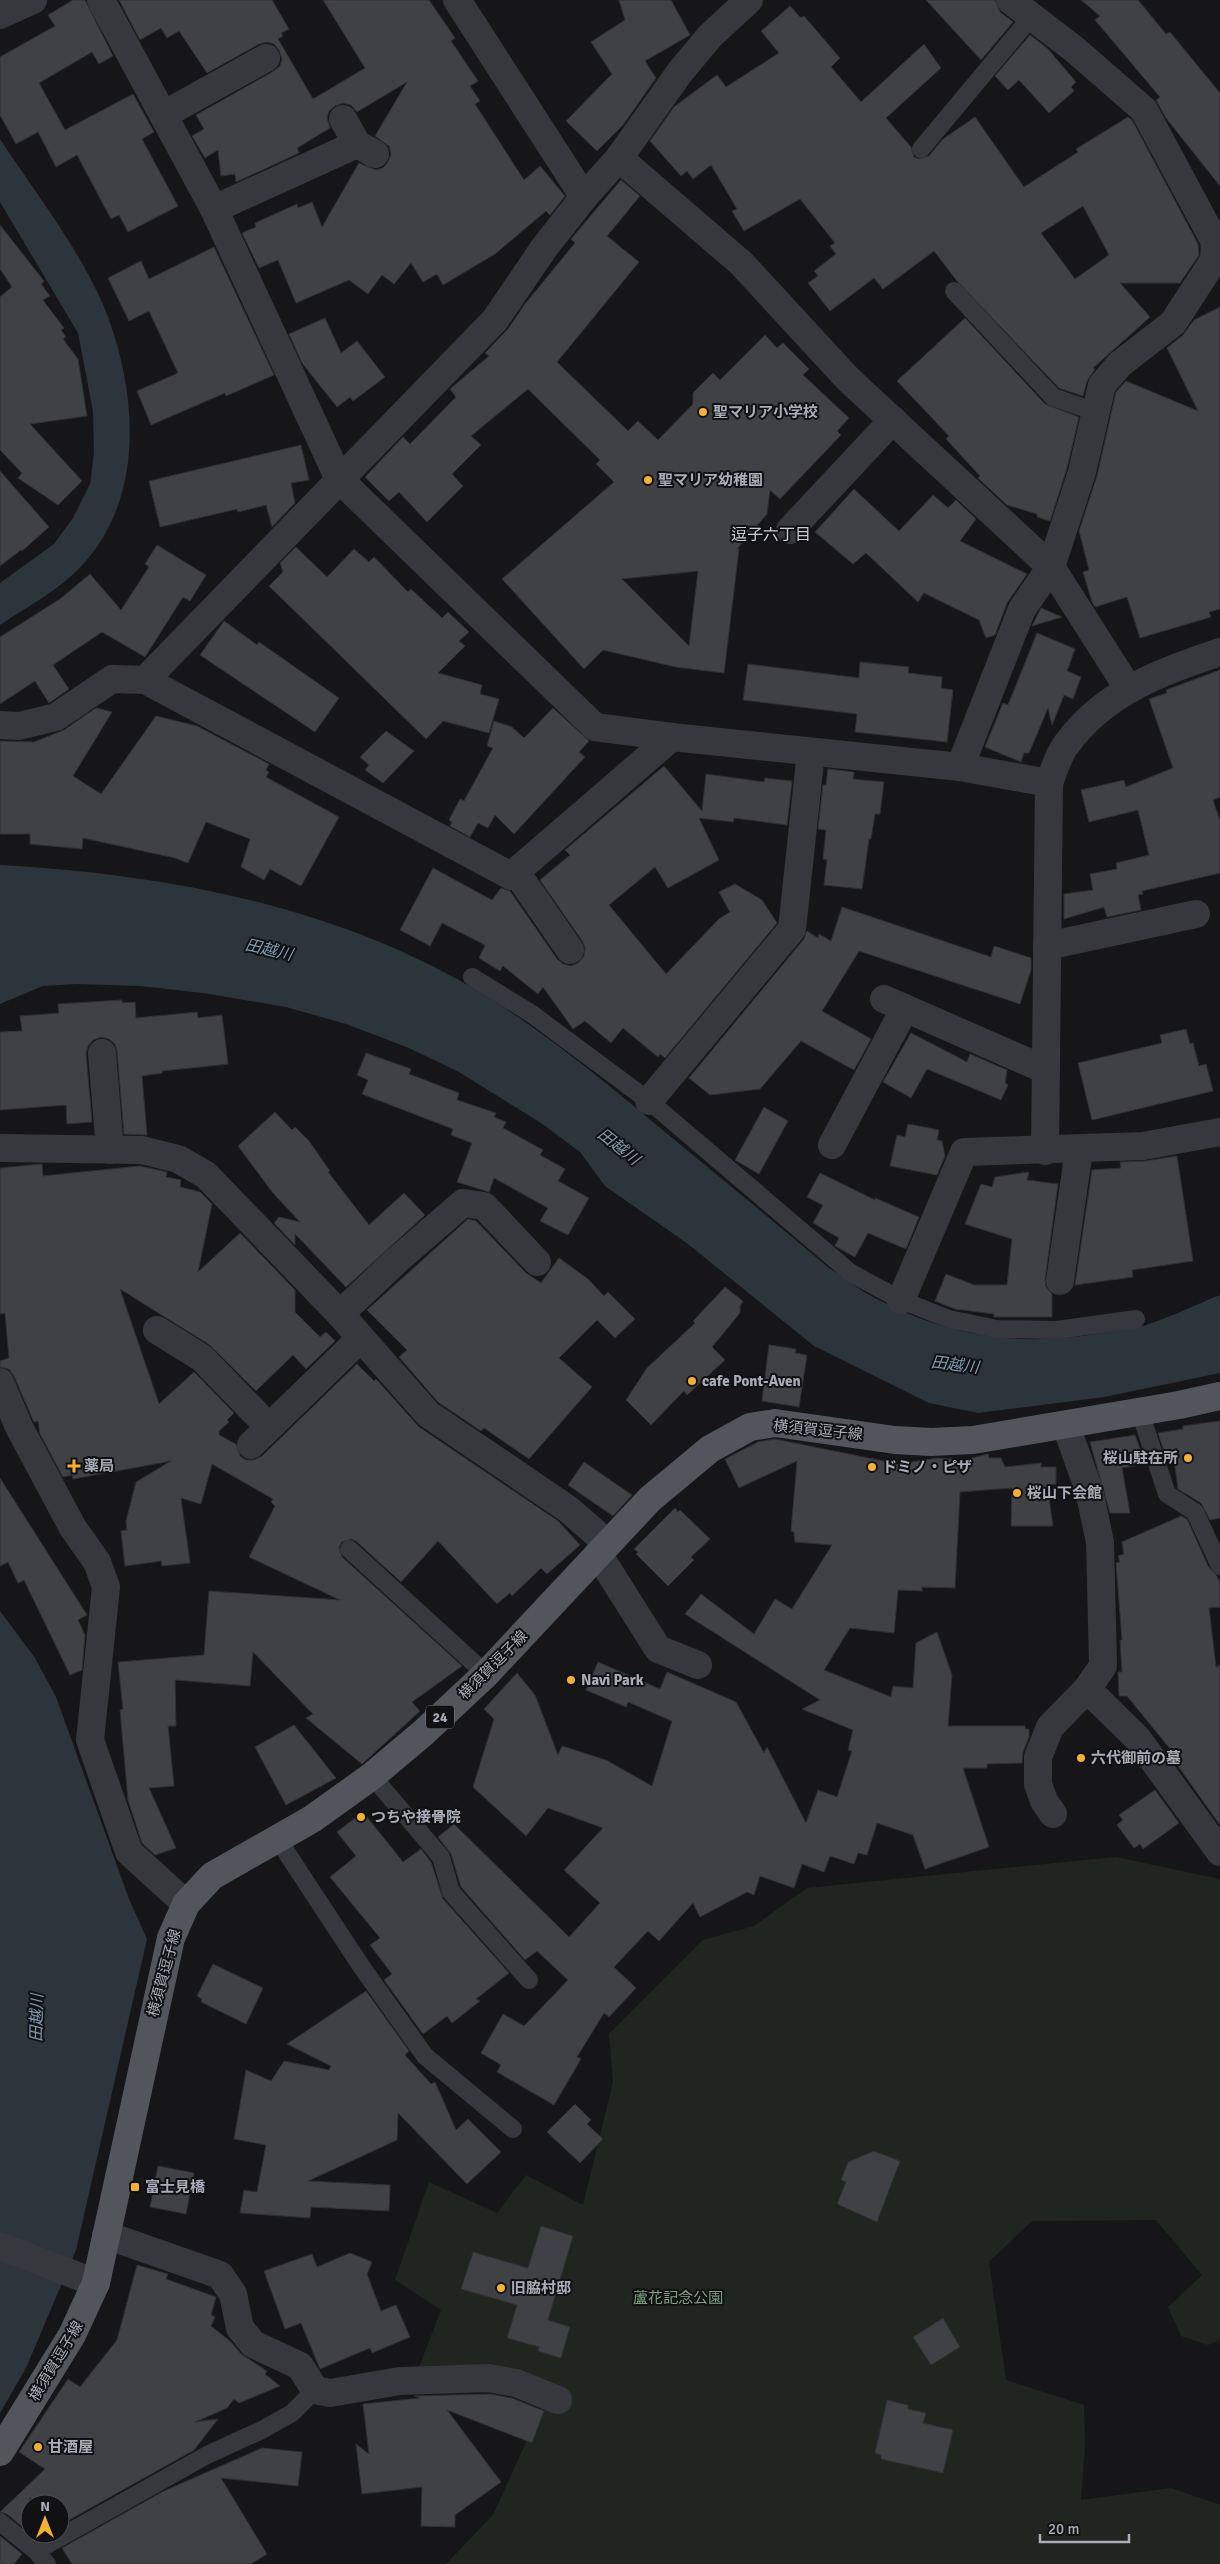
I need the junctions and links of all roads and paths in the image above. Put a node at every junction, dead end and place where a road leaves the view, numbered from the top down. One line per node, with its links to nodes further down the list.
1 (33, 0): 6 (street)
2 (101, 0): 9 (street)
3 (457, 0): 13 (street)
4 (749, 0): 12 (street)
5 (1010, 0): 7 (street)
6 (0, 15)
7 (1032, 16): 11 (lane); 15 (street)
8 (266, 58): 9 (street)
9 (165, 114): 14 (street)
10 (343, 119): 14 (street)
11 (921, 149)
12 (620, 158): 13 (street); 18 (street)
13 (584, 197): 19 (street)
14 (214, 209): 19 (street)
15 (1218, 243): 17 (street)
16 (954, 291): 17 (lane)
17 (1096, 412): 21 (street)
18 (893, 420): 20 (street); 21 (street)
19 (339, 479): 23 (street); 26 (street)
20 (790, 530)
21 (1051, 567): 24 (street); 28 (street)
22 (1220, 652): 24 (street)
23 (146, 680): 25 (street); 30 (street)
24 (1128, 688): 29 (street)
25 (0, 726)
26 (672, 737): 27 (street); 30 (street)
27 (811, 752): 28 (street); 37 (street)
28 (960, 767): 29 (street)
29 (1049, 783): 32 (street)
30 (516, 872): 33 (street)
31 (1196, 914): 32 (street)
32 (1047, 946): 36 (street)
33 (570, 950)
34 (472, 978): 37 (lane)
35 (102, 1053): 41 (street)
36 (1046, 1070): 39 (street); 43 (street)
37 (649, 1101): 46 (lane)
38 (1220, 1132): 42 (street)
39 (832, 1145)
40 (0, 1148): 41 (street)
41 (110, 1150): 47 (street)
42 (1079, 1150): 43 (street); 45 (street)
43 (1045, 1151): 46 (street)
44 (537, 1262): 47 (street)
45 (1060, 1281)
46 (901, 1300): 48 (lane)
47 (340, 1314): 50 (street)
48 (1136, 1319)
49 (158, 1330): 50 (street)
50 (361, 1338): 56 (street)
51 (0, 1382): 65 (street)
52 (1220, 1396): 53 (main road, 横須賀逗子線 / 24)
53 (1140, 1412): 54 (main road, 横須賀逗子線 / 24); 57 (lane)
54 (1066, 1426): 56 (main road, 横須賀逗子線 / 24); 60 (street)
55 (349, 1549): 59 (lane)
56 (603, 1549): 58 (street); 59 (main road, 横須賀逗子線 / 24)
57 (1220, 1566)
58 (698, 1665)
59 (486, 1674): 61 (main road, 横須賀逗子線 / 24)
60 (1087, 1689): 62 (street); 64 (street)
61 (372, 1776): 63 (main road, 横須賀逗子線 / 24); 66 (lane)
62 (1053, 1814)
63 (277, 1838): 65 (main road, 横須賀逗子線 / 24); 67 (lane)
64 (1220, 1852)
65 (186, 1904): 68 (main road, 横須賀逗子線 / 24)
66 (529, 1980)
67 (513, 2129)
68 (106, 2234): 70 (main road, 横須賀逗子線 / 24); 71 (street)
69 (0, 2246): 70 (street)
70 (84, 2279): 73 (main road, 横須賀逗子線 / 24)
71 (316, 2390): 72 (street); 75 (lane)
72 (558, 2400)
73 (0, 2452)
74 (0, 2522): 75 (lane)
75 (42, 2558)

